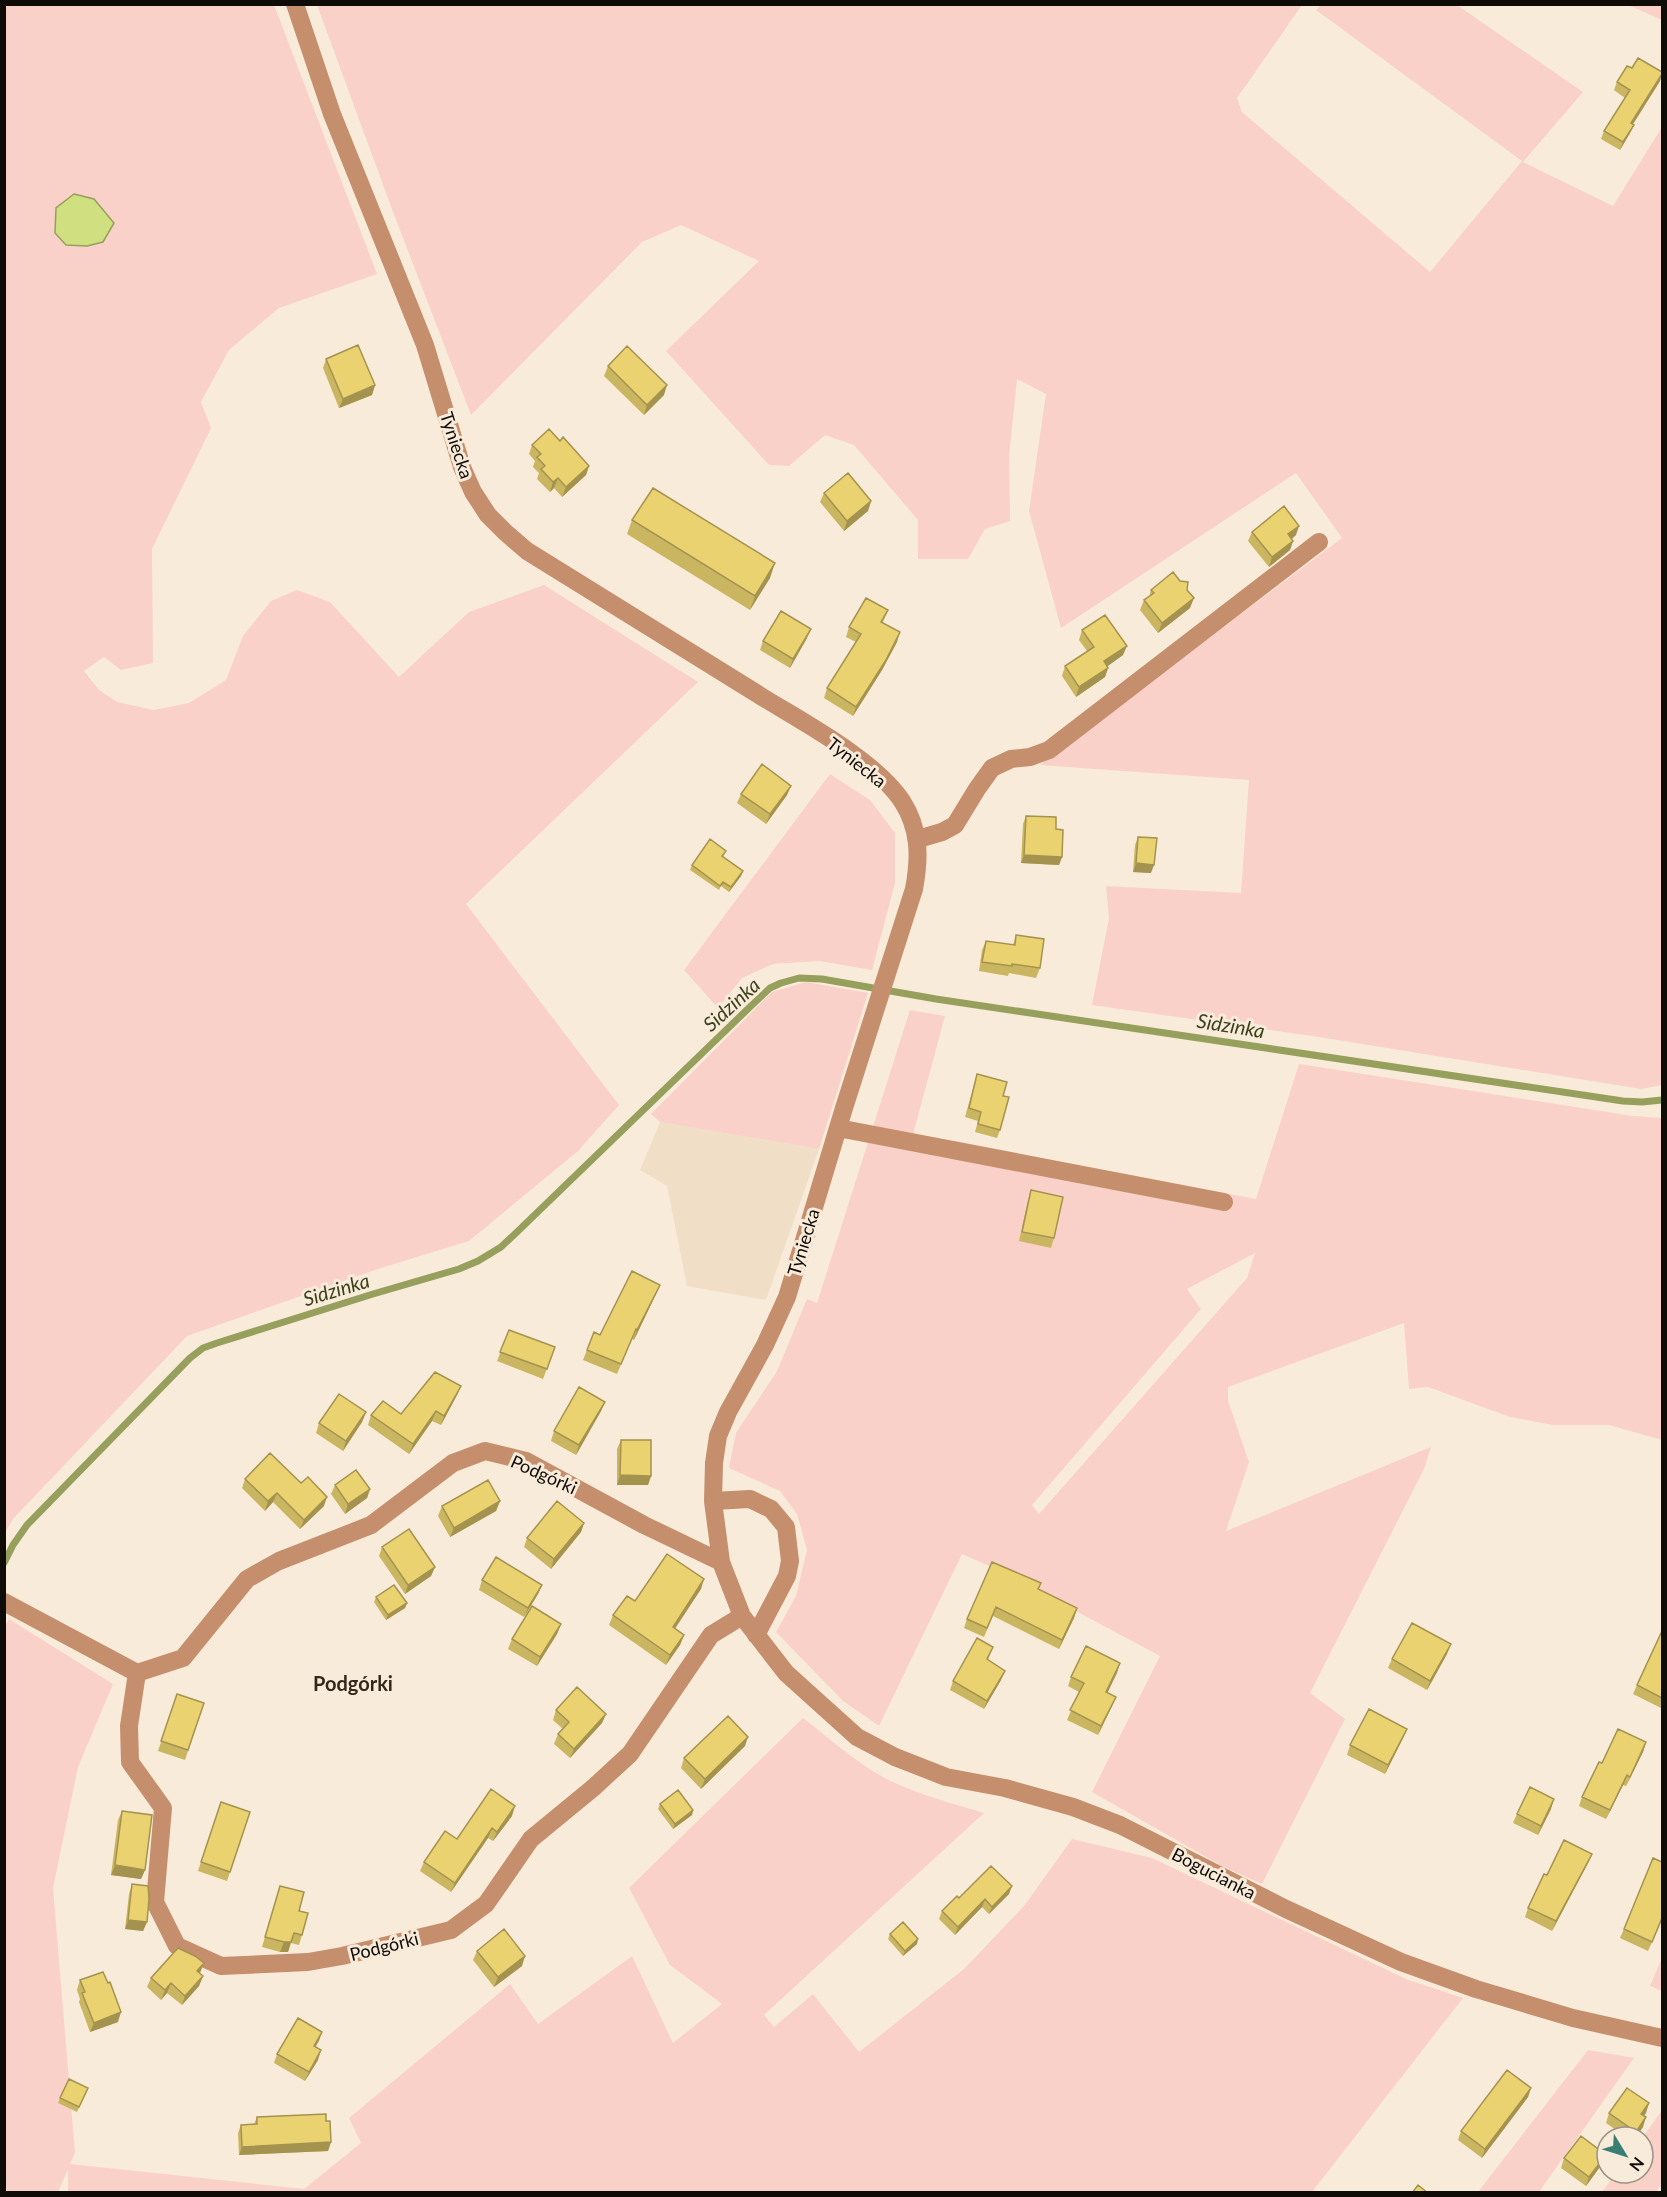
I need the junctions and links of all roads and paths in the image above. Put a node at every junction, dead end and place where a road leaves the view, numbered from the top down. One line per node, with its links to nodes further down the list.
1 (295, 4): 3 (street, Tyniecka)
2 (1319, 542): 3 (street)
3 (918, 839): 4 (street, Tyniecka)
4 (838, 1128): 5 (street); 6 (street, Tyniecka)
5 (1224, 1202)
6 (713, 1501): 7 (street, Tyniecka); 10 (street)
7 (721, 1562): 9 (street, Tyniecka); 11 (street, Podgórki)
8 (6, 1603): 11 (street)
9 (742, 1616): 10 (street, Tyniecka); 11 (street, Podgórki)
10 (756, 1635): 12 (street, Tyniecka)
11 (137, 1673)
12 (786, 1673): 13 (street, Bogucianka)
13 (1662, 2038)

